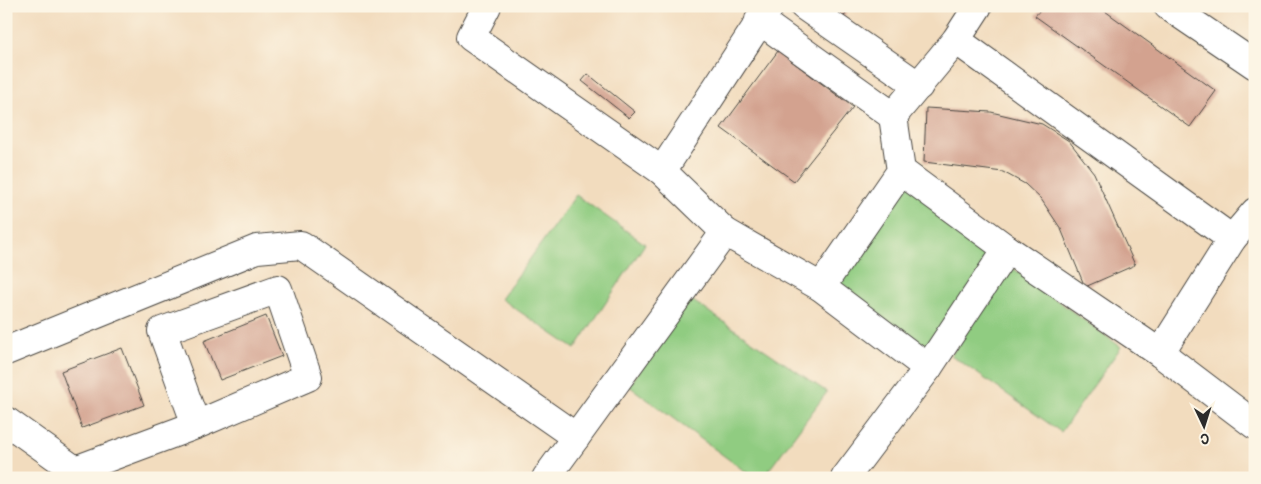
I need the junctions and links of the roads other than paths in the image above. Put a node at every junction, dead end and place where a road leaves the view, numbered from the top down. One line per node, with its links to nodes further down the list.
1 (487, 6): 10 (lane)
2 (804, 6): 8 (lane)
3 (978, 6): 6 (lane)
4 (1168, 6): 7 (lane)
5 (765, 13): 9 (lane); 10 (lane)
6 (956, 40): 8 (lane); 14 (lane)
7 (1255, 65)
8 (919, 86): 9 (lane)
9 (893, 116): 11 (lane)
10 (662, 171): 13 (lane)
11 (901, 171): 15 (lane); 16 (lane)
12 (1255, 212): 14 (lane)
13 (725, 232): 16 (lane); 23 (lane)
14 (1232, 239): 18 (lane)
15 (1006, 250): 18 (lane); 19 (lane)
16 (821, 287): 19 (lane)
17 (6, 351): 23 (lane)
18 (1160, 353): 22 (lane)
19 (928, 368): 26 (lane)
20 (6, 421): 24 (lane)
21 (196, 425): 21 (lane); 24 (lane)
22 (1255, 425)
23 (576, 437): 25 (lane)
24 (81, 474)
25 (546, 478)
26 (846, 478)

